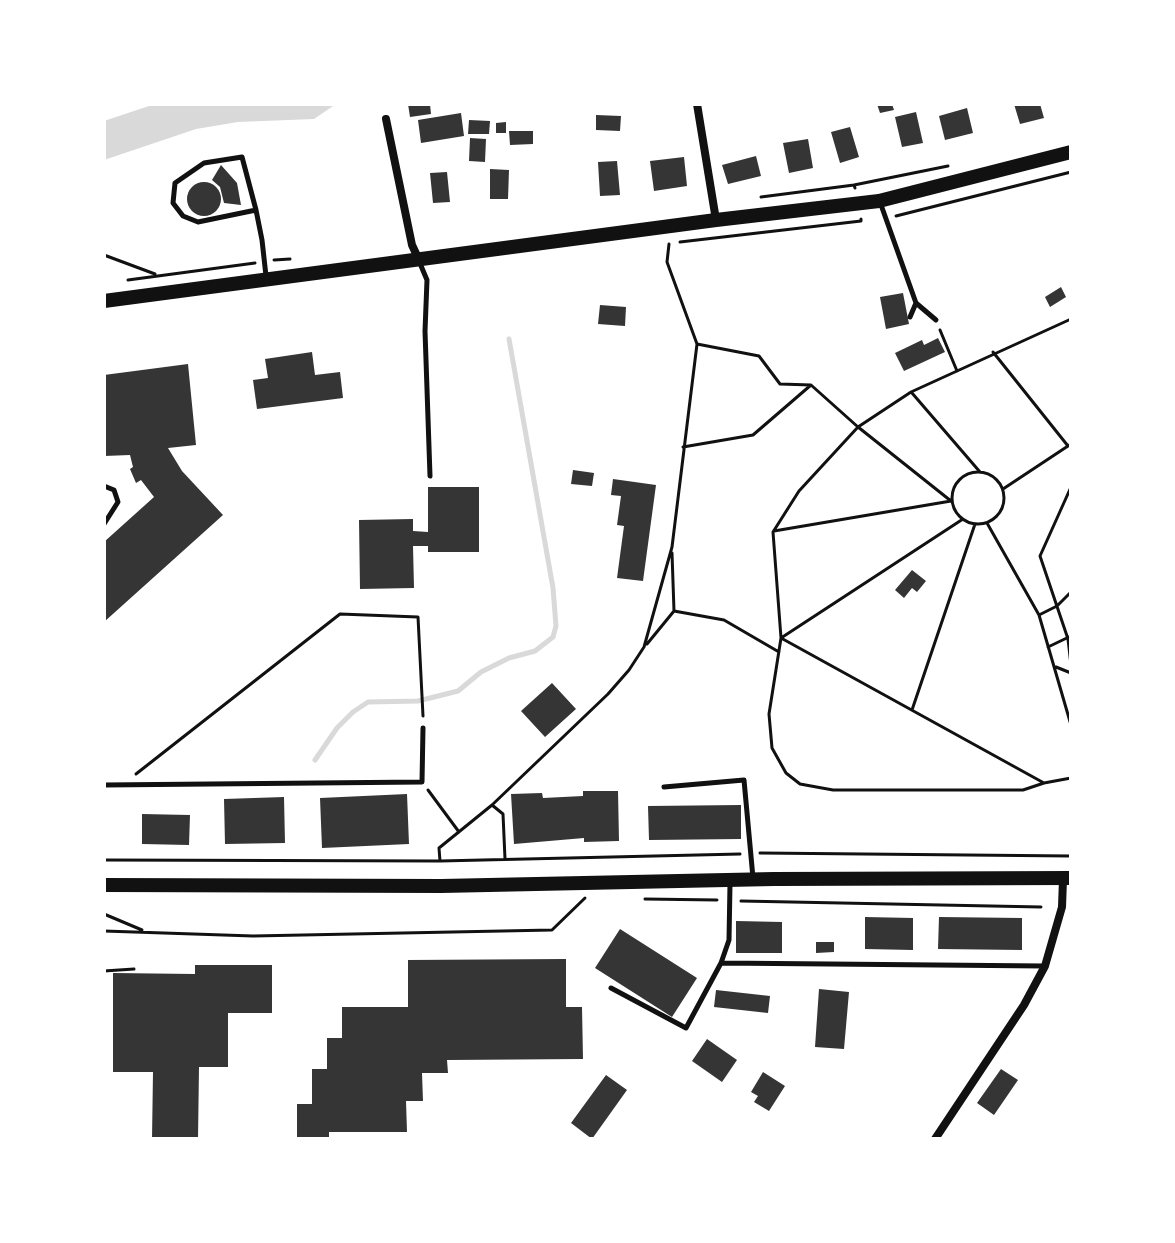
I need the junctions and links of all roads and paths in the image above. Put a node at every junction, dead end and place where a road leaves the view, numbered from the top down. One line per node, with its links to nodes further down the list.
1 (697, 104): 10 (street)
2 (386, 119): 14 (street)
3 (1071, 152): 6 (main road)
4 (1071, 172): 9 (path)
5 (760, 197): 7 (path)
6 (879, 201): 7 (main road); 9 (lane)
7 (858, 203): 10 (main road); 11 (path)
8 (256, 210): 8 (lane); 15 (lane)
9 (884, 219): 11 (path); 20 (lane)
10 (716, 220): 14 (main road)
11 (861, 221): 24 (path)
12 (104, 255): 16 (path)
13 (294, 258): 15 (path)
14 (419, 260): 17 (main road); 33 (lane)
15 (266, 261): 16 (path); 17 (lane)
16 (158, 275): 18 (path)
17 (267, 281): 19 (main road)
18 (118, 282)
19 (104, 301)
20 (916, 303): 21 (lane); 23 (lane)
21 (910, 317)
22 (1071, 319): 25 (path)
23 (936, 320): 26 (path)
24 (697, 344): 27 (path); 31 (path)
25 (993, 352): 26 (path); 30 (path)
26 (957, 371): 28 (path)
27 (811, 385): 29 (path); 31 (path)
28 (911, 392): 29 (path); 32 (path)
29 (858, 427): 37 (path); 42 (path)
30 (1070, 445): 36 (path)
31 (683, 447): 43 (path)
32 (980, 472): 36 (path); 37 (path)
33 (430, 476)
34 (104, 486): 40 (lane)
35 (1071, 487): 45 (path)
36 (1003, 489): 39 (path)
37 (951, 501): 38 (path); 42 (path)
38 (963, 519): 41 (path); 49 (path)
39 (987, 523): 41 (path); 47 (path)
40 (104, 524)
41 (975, 524): 56 (path)
42 (773, 532): 49 (path)
43 (672, 547): 46 (path); 50 (path)
44 (1071, 592): 45 (path)
45 (1057, 606): 47 (path); 48 (path)
46 (674, 611): 50 (path); 52 (path)
47 (1039, 615): 51 (path)
48 (1069, 637): 51 (path); 53 (path)
49 (781, 638): 52 (path); 56 (path)
50 (644, 647): 65 (path)
51 (1048, 647): 54 (path)
52 (779, 652): 61 (path)
53 (1071, 665)
54 (1055, 667): 55 (path); 57 (path)
55 (1071, 673)
56 (912, 710): 61 (path)
57 (1071, 725)
58 (423, 728): 60 (lane); 63 (path)
59 (1071, 778): 61 (path)
60 (422, 782): 63 (lane); 66 (path)
61 (1044, 783)
62 (104, 785): 63 (lane)
63 (122, 786)
64 (664, 787): 67 (lane)
65 (492, 805): 66 (path); 69 (path)
66 (459, 832): 71 (path)
67 (751, 853): 68 (path); 69 (path); 73 (lane)
68 (1071, 856)
69 (505, 859): 71 (path)
70 (104, 860): 71 (path)
71 (440, 861)
72 (1067, 878): 73 (main road); 84 (street)
73 (753, 879): 74 (main road)
74 (730, 880): 75 (main road); 78 (lane)
75 (104, 885)
76 (586, 898): 82 (path)
77 (644, 899): 78 (path)
78 (730, 901): 79 (path); 83 (lane)
79 (1041, 907)
80 (104, 914): 82 (path)
81 (104, 931): 82 (path)
82 (146, 932)
83 (721, 963): 84 (lane); 87 (lane)
84 (1045, 966): 88 (street)
85 (134, 969): 86 (path)
86 (104, 971)
87 (611, 988)
88 (935, 1139)

